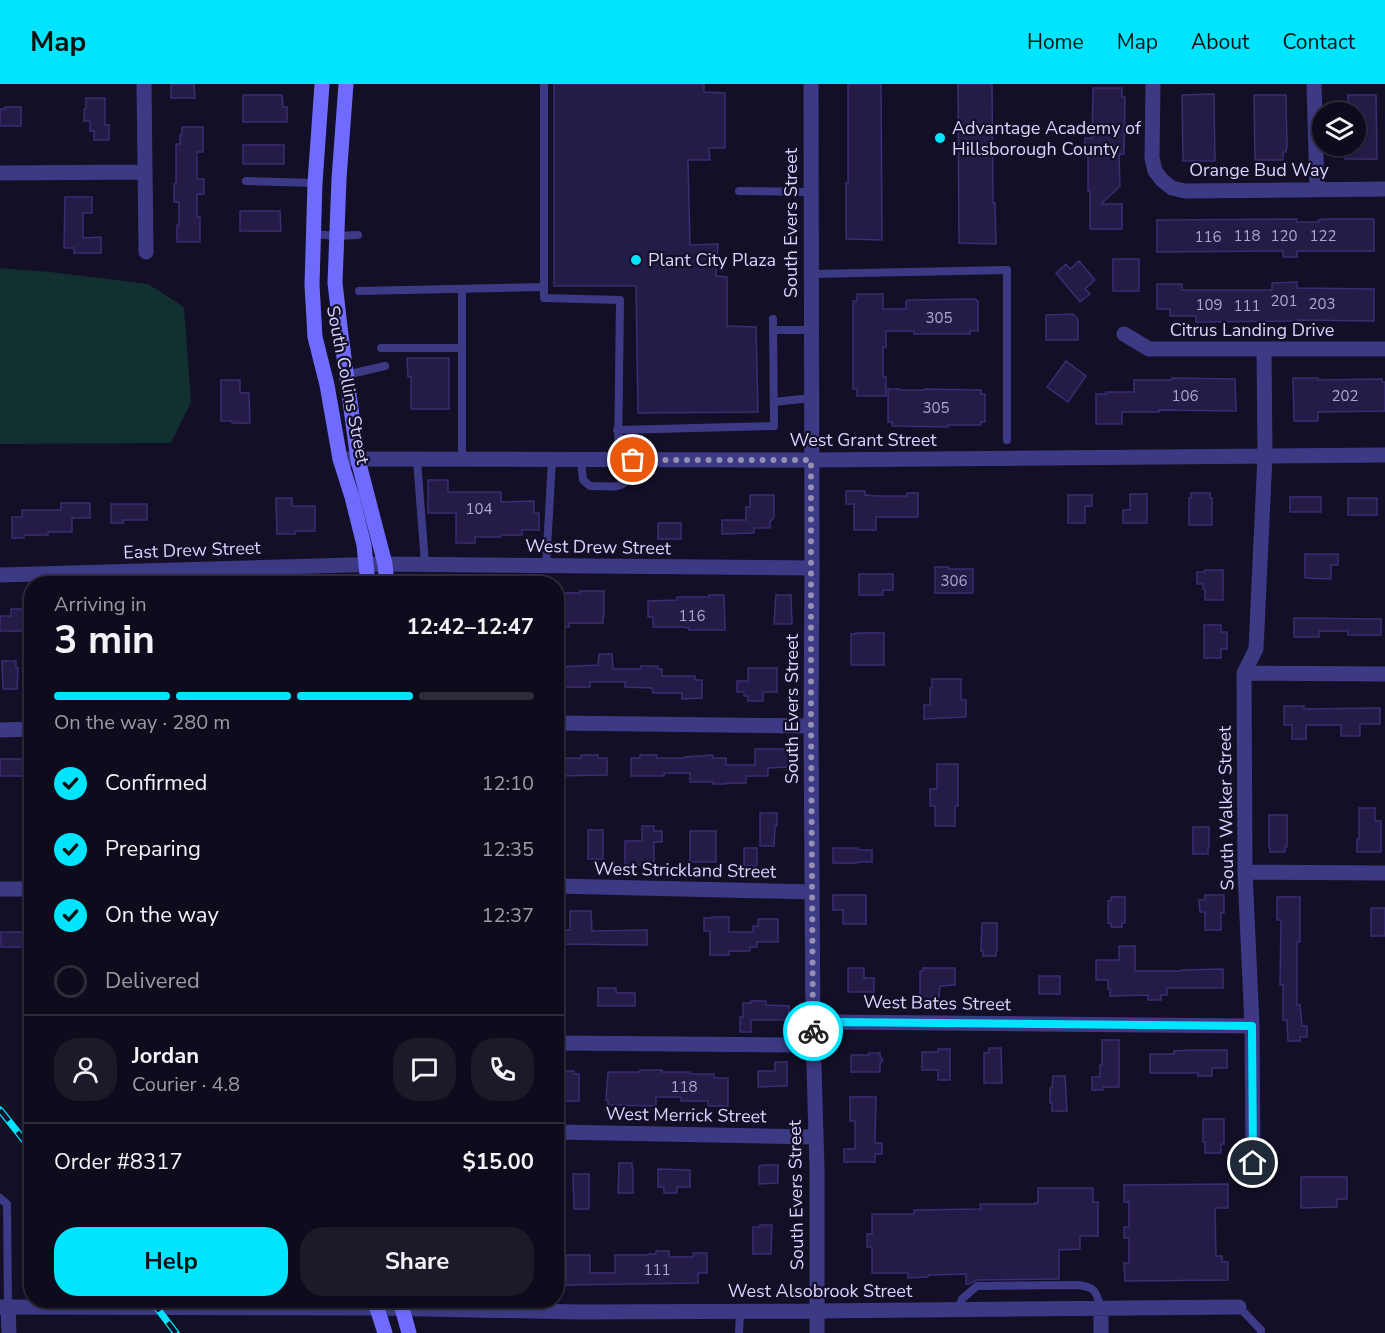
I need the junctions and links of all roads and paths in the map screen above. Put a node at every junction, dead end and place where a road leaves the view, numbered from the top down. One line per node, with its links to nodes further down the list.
1 (144, 84): 9 (street)
2 (322, 84): 11 (main road, South Collins Street)
3 (346, 84): 18 (main road, South Collins Street)
4 (544, 84): 21 (lane)
5 (811, 84): 15 (street, South Evers Street)
6 (1153, 84): 12 (street, Orange Bud Way)
7 (1314, 84): 12 (street)
8 (0, 172): 9 (street)
9 (145, 172): 19 (street)
10 (246, 181): 11 (lane)
11 (315, 183): 16 (main road, South Collins Street)
12 (1317, 189): 13 (street, Orange Bud Way)
13 (1385, 189)
14 (739, 191): 15 (lane)
15 (811, 192): 20 (street, South Evers Street)
16 (313, 234): 18 (lane); 28 (main road, South Collins Street)
17 (358, 235): 18 (lane)
18 (337, 236): 34 (main road, South Collins Street)
19 (146, 252)
20 (811, 274): 26 (street, South Evers Street); 38 (lane)
21 (543, 287): 22 (lane); 37 (lane)
22 (462, 288): 23 (lane); 30 (lane)
23 (359, 291)
24 (773, 319): 25 (lane)
25 (773, 330): 26 (lane); 36 (lane)
26 (811, 330): 35 (street, South Evers Street)
27 (1124, 334): 31 (street, Citrus Landing Drive)
28 (315, 337): 41 (main road, South Collins Street); 42 (main road)
29 (381, 348): 30 (lane)
30 (462, 348): 44 (lane)
31 (1264, 349): 32 (street, Citrus Landing Drive); 40 (street, South Walker Street)
32 (1385, 349)
33 (385, 366): 34 (lane)
34 (346, 375): 42 (main road, South Collins Street)
35 (811, 398): 36 (lane); 48 (street, South Evers Street)
36 (774, 402): 37 (lane)
37 (617, 430): 47 (lane)
38 (1007, 440)
39 (1385, 455): 40 (street, West Grant Street)
40 (1265, 456): 48 (street, West Grant Street); 57 (street, South Walker Street)
41 (340, 459): 42 (street, West Grant Street); 49 (main road, South Collins Street)
42 (358, 460): 43 (street, West Grant Street); 50 (main road, South Collins Street)
43 (417, 460): 44 (street, West Grant Street); 51 (lane)
44 (462, 460): 45 (street, West Grant Street)
45 (552, 460): 46 (street, West Grant Street); 52 (lane)
46 (581, 460): 47 (street, West Grant Street); 47 (lane)
47 (625, 460): 48 (street, West Grant Street)
48 (811, 460): 53 (street, South Evers Street)
49 (367, 564): 50 (street, East Drew Street); 54 (street, East Drew Street); 55 (main road, South Collins Street)
50 (385, 564): 51 (street, West Drew Street); 56 (main road, South Collins Street)
51 (425, 564): 52 (street, West Drew Street)
52 (546, 566): 53 (street, West Drew Street)
53 (812, 568): 60 (street, South Evers Street)
54 (0, 575)
55 (368, 576)
56 (386, 576)
57 (1244, 673): 58 (street); 63 (street, South Walker Street)
58 (1385, 674)
59 (564, 723): 60 (street)
60 (811, 726): 68 (street, South Evers Street)
61 (24, 729): 62 (street)
62 (0, 730)
63 (1245, 872): 64 (street); 69 (street, South Walker Street)
64 (1385, 873)
65 (564, 886): 68 (street, West Strickland Street)
66 (0, 889): 67 (street)
67 (24, 889)
68 (812, 892): 70 (street, South Evers Street)
69 (1252, 1026): 70 (street, West Bates Street); 74 (street, South Walker Street)
70 (813, 1033): 71 (street, West Bates Street); 73 (street, South Evers Street)
71 (564, 1043)
72 (564, 1132): 73 (street, West Merrick Street)
73 (815, 1137): 87 (street, South Evers Street)
74 (1253, 1163)
75 (0, 1198): 76 (lane)
76 (4, 1290): 77 (lane)
77 (4, 1307): 78 (street, West Alsobrook Street); 88 (street)
78 (24, 1307)
79 (1239, 1307): 84 (street, West Alsobrook Street); 95 (lane)
80 (378, 1308): 89 (main road)
81 (380, 1308): 90 (main road)
82 (401, 1308): 91 (main road)
83 (499, 1308): 86 (street, West Alsobrook Street)
84 (1101, 1308): 85 (street, West Alsobrook Street); 85 (lane); 94 (street)
85 (957, 1309): 87 (street, West Alsobrook Street)
86 (740, 1311): 87 (street, West Alsobrook Street); 92 (lane)
87 (817, 1311): 93 (street, South Evers Street)
88 (9, 1333)
89 (384, 1333)
90 (397, 1333)
91 (409, 1333)
92 (739, 1333)
93 (817, 1333)
94 (1101, 1333)
95 (1261, 1333)

